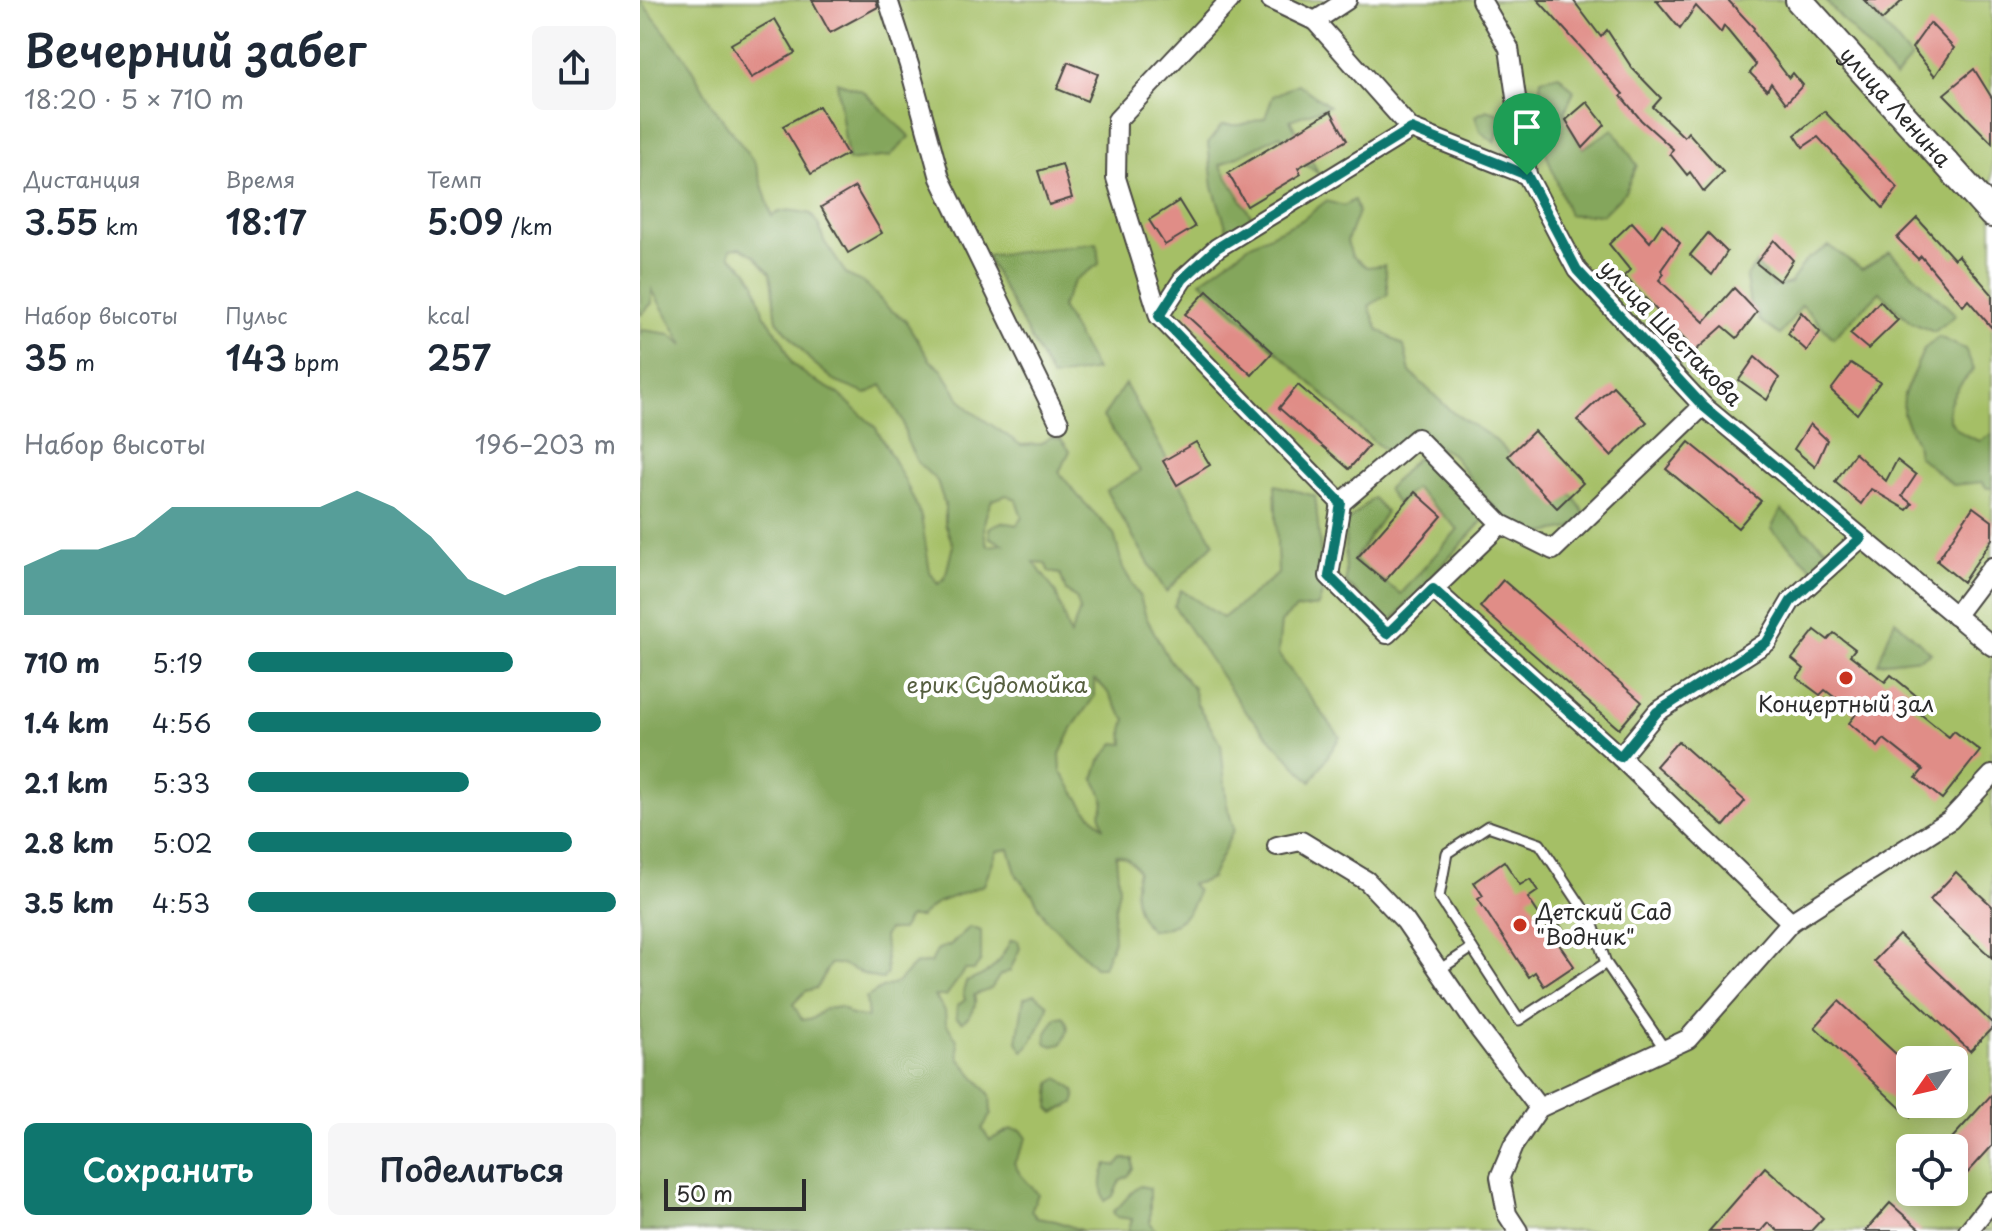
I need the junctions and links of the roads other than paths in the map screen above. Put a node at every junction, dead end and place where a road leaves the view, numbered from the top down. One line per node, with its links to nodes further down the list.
1 (888, 0): 13 (street)
2 (1230, 0): 11 (street)
3 (1271, 0): 7 (street)
4 (1347, 0): 7 (street)
5 (1481, 0): 9 (street, улица Шестакова)
6 (1799, 0): 10 (street, улица Ленина)
7 (1315, 21): 8 (street)
8 (1411, 129): 9 (street); 11 (street)
9 (1527, 175): 12 (street, улица Шестакова)
10 (1992, 214)
11 (1159, 316): 14 (street)
12 (1703, 406): 15 (street); 16 (street, улица Шестакова)
13 (1059, 422)
14 (1341, 503): 15 (street); 18 (street)
15 (1501, 524): 18 (street)
16 (1861, 538): 19 (street, улица Шестакова); 21 (street)
17 (1992, 567): 19 (street)
18 (1433, 589): 21 (street)
19 (1955, 616): 20 (street, улица Шестакова)
20 (1992, 646)
21 (1620, 757): 24 (street)
22 (1992, 775): 24 (street)
23 (1277, 846): 27 (street)
24 (1791, 922): 28 (street)
25 (1472, 948): 26 (lane); 26 (lane); 27 (lane)
26 (1606, 963): 28 (lane)
27 (1439, 970): 29 (street)
28 (1664, 1048): 29 (street)
29 (1539, 1108): 31 (street)
30 (1992, 1201): 32 (street)
31 (1518, 1231)
32 (1968, 1231)

